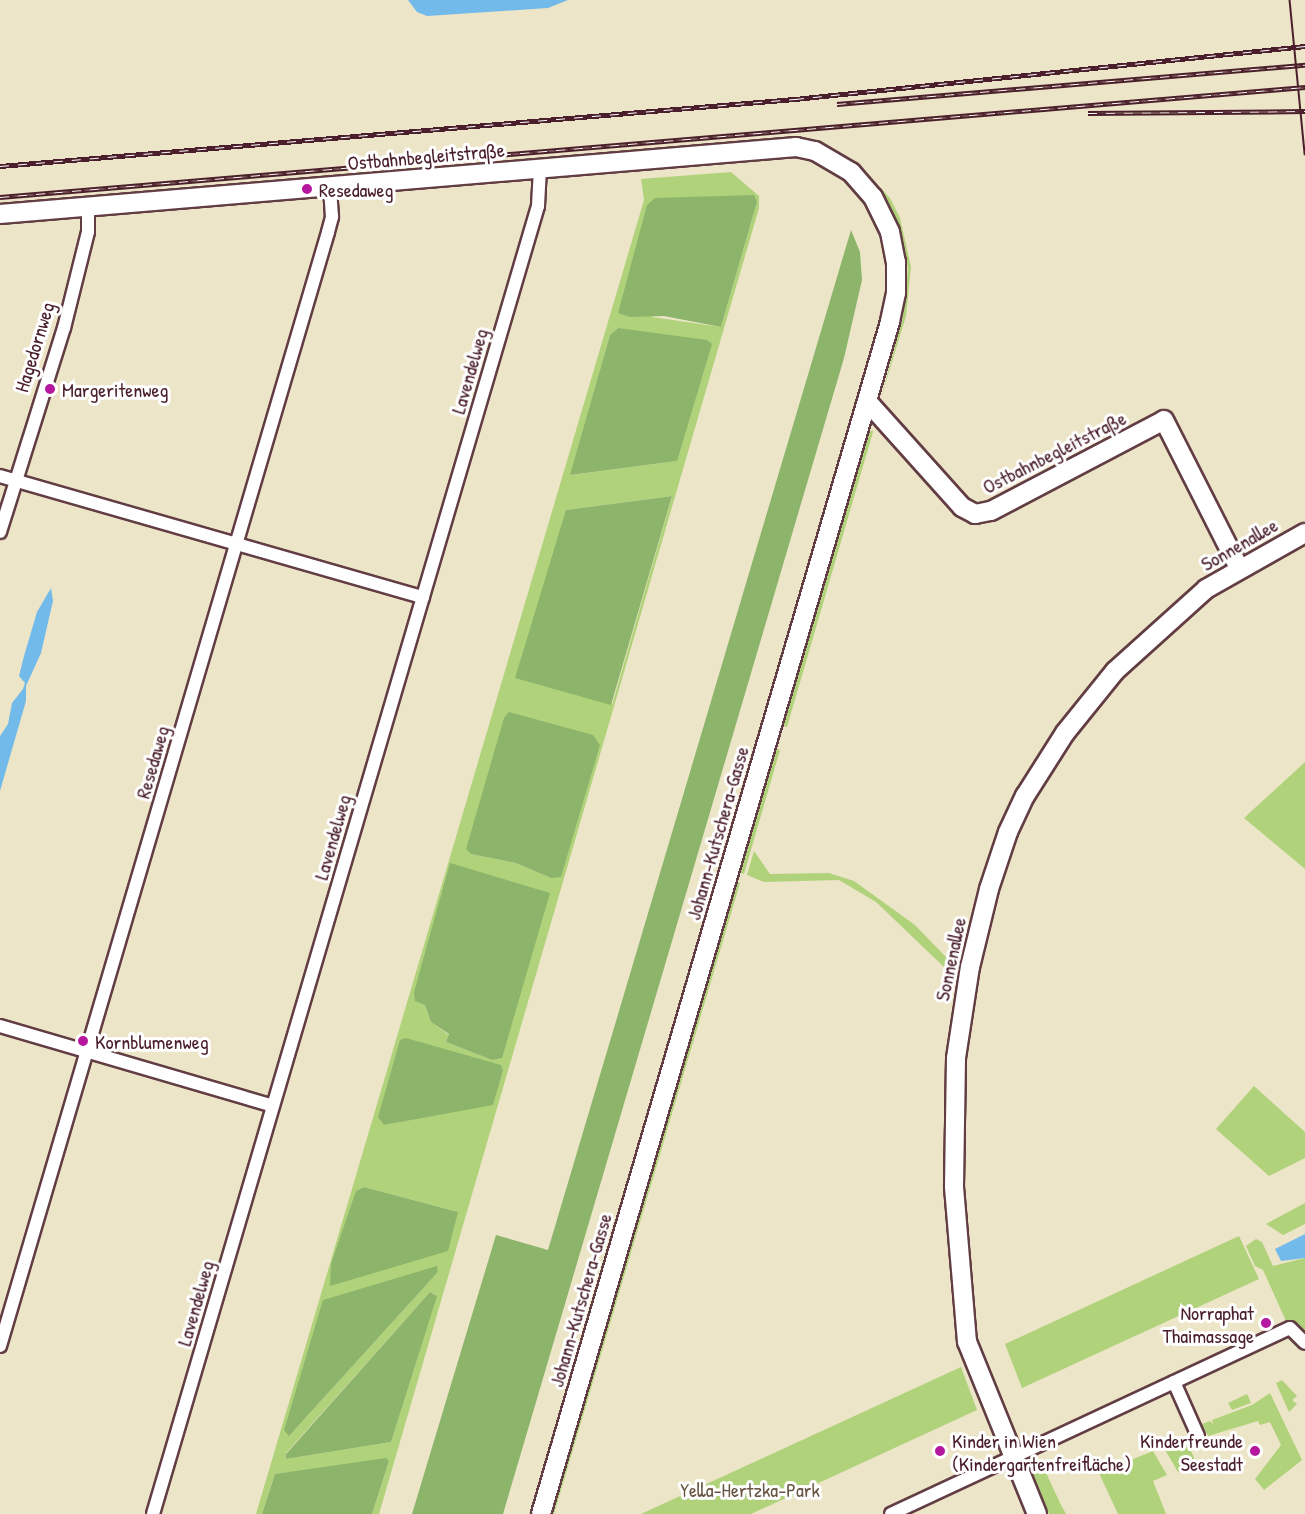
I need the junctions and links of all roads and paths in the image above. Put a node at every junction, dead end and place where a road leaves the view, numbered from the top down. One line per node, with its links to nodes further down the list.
1 (540, 169): 2 (street, Ostbahnbegleitstraße); 3 (street, Ostbahnbegleitstraße); 13 (street, Lavendelweg)
2 (850, 172): 6 (street, Johann-Kutschera-Gasse)
3 (330, 187): 4 (street, Ostbahnbegleitstraße); 11 (street, Resedaweg)
4 (88, 207): 5 (street, Ostbahnbegleitstraße); 8 (street, Hagedornweg)
5 (0, 214)
6 (867, 401): 12 (street, Ostbahnbegleitstraße); 23 (street, Johann-Kutschera-Gasse)
7 (0, 476): 8 (street)
8 (15, 480): 9 (street, Hagedornweg); 11 (street)
9 (0, 532)
10 (1305, 533): 12 (street, Sonnenallee)
11 (236, 544): 13 (street); 15 (street, Resedaweg)
12 (1239, 568): 21 (street, Sonnenallee)
13 (423, 597): 16 (street, Lavendelweg)
14 (0, 1026): 15 (street)
15 (88, 1051): 16 (street); 18 (street, Resedaweg)
16 (273, 1106): 22 (street, Lavendelweg)
17 (1305, 1343): 19 (street)
18 (0, 1346)
19 (1174, 1382): 20 (street); 21 (street)
20 (1198, 1436)
21 (1013, 1458): 24 (street); 25 (street, Sonnenallee)
22 (153, 1514)
23 (541, 1514)
24 (891, 1514)
25 (1037, 1514)

